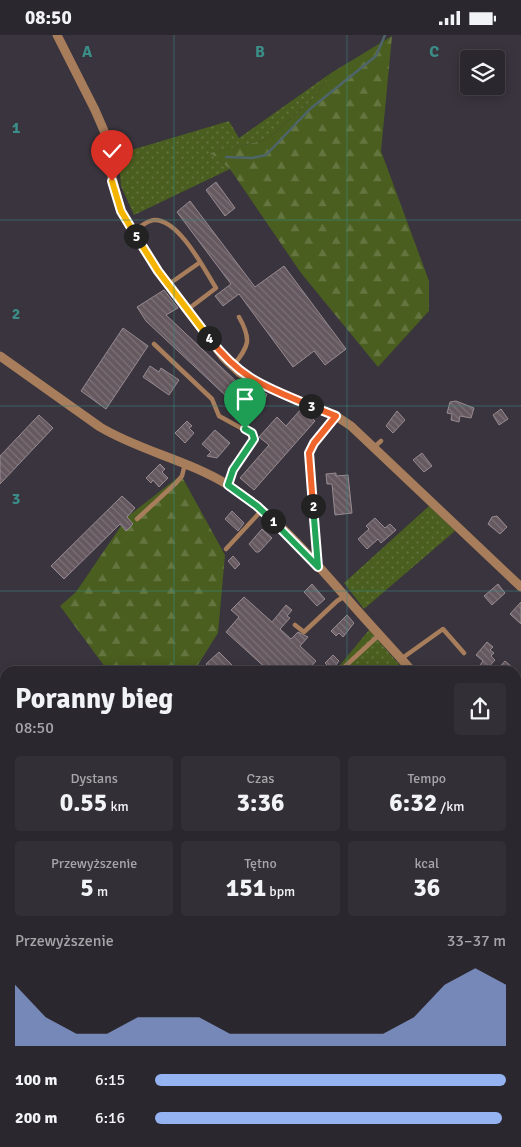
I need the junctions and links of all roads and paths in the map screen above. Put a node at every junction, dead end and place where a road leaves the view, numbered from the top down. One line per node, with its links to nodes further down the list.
1 (57, 35): 2 (street)
2 (133, 231): 3 (lane); 4 (street)
3 (199, 263): 4 (lane); 5 (lane)
4 (169, 284): 5 (street)
5 (186, 310): 9 (street)
6 (239, 317): 9 (lane)
7 (154, 344): 14 (lane)
8 (0, 355): 13 (street)
9 (233, 366): 10 (street)
10 (336, 416): 12 (street); 18 (lane)
11 (381, 441): 12 (lane)
12 (373, 448): 19 (street)
13 (185, 464): 14 (street); 16 (lane)
14 (228, 485): 15 (street)
15 (262, 510): 17 (lane); 18 (street)
16 (136, 519)
17 (226, 549)
18 (318, 567): 20 (street)
19 (521, 587)
20 (344, 596): 21 (lane); 22 (street)
21 (295, 625)
22 (380, 634): 24 (street); 25 (lane)
23 (464, 653): 24 (lane)
24 (401, 659): 26 (street)
25 (345, 666)
26 (407, 666)

